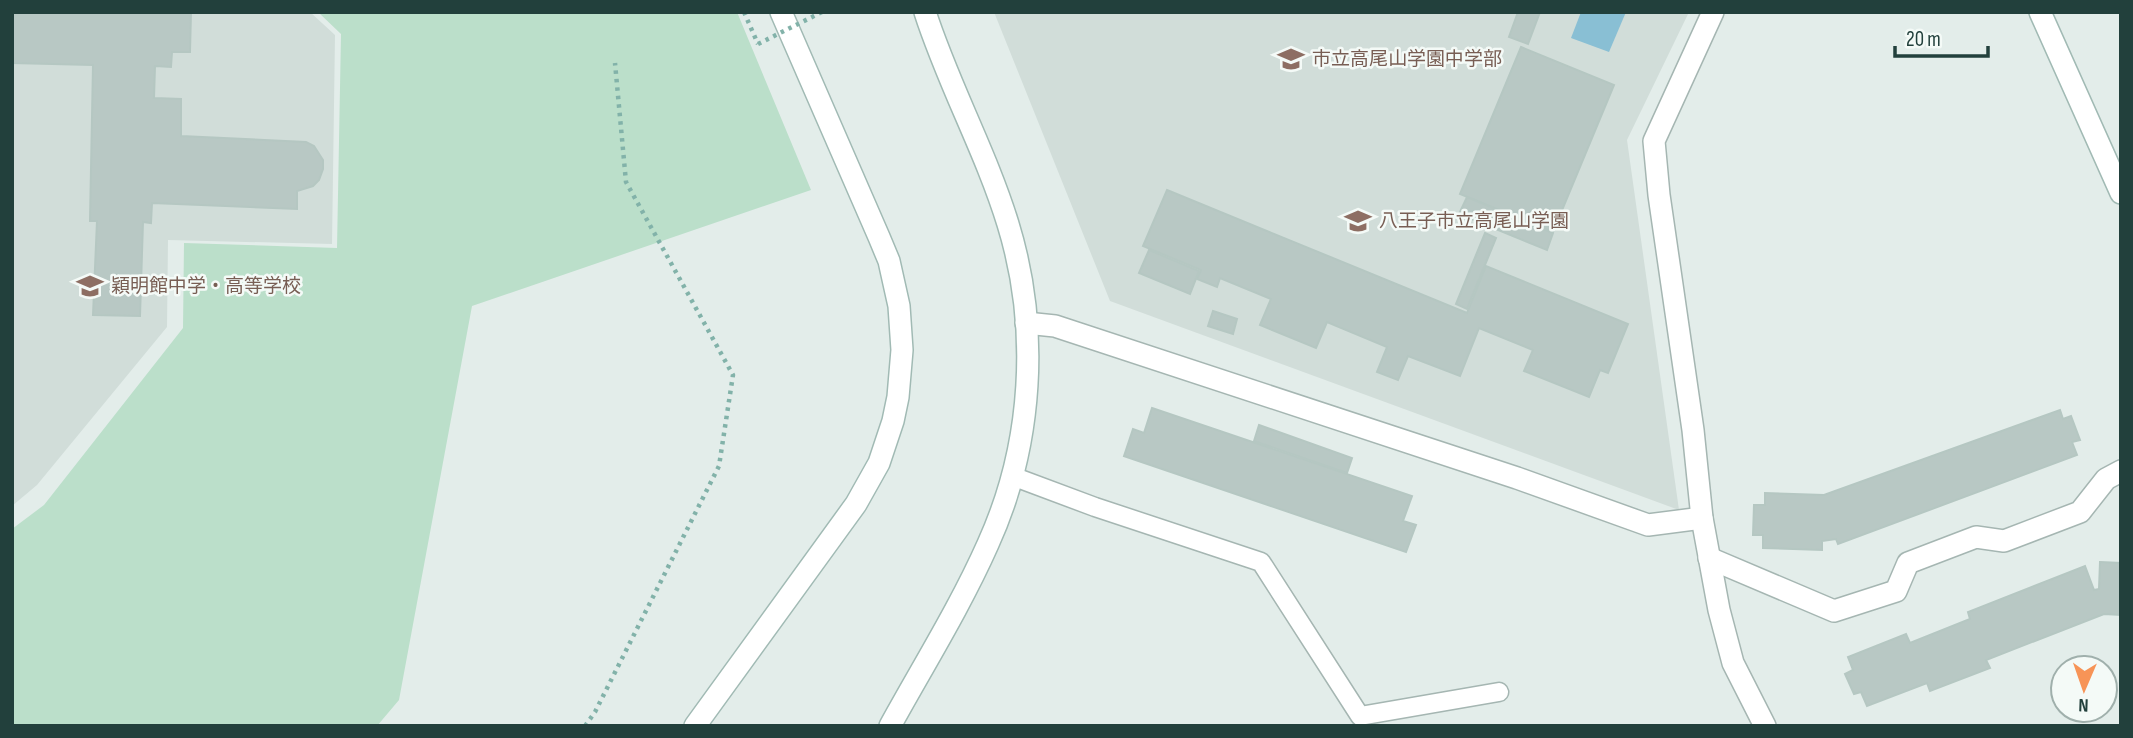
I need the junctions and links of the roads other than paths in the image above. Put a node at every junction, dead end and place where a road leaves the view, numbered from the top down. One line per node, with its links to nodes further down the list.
1 (780, 12): 12 (street)
2 (925, 12): 6 (street)
3 (1713, 12): 9 (street)
4 (2040, 12): 5 (street)
5 (2121, 193)
6 (1026, 323): 8 (street); 9 (street)
7 (2121, 471): 10 (street)
8 (1012, 476): 11 (lane); 13 (street)
9 (1702, 518): 10 (street)
10 (1709, 558): 14 (street)
11 (1499, 692)
12 (695, 726)
13 (890, 726)
14 (1765, 726)

